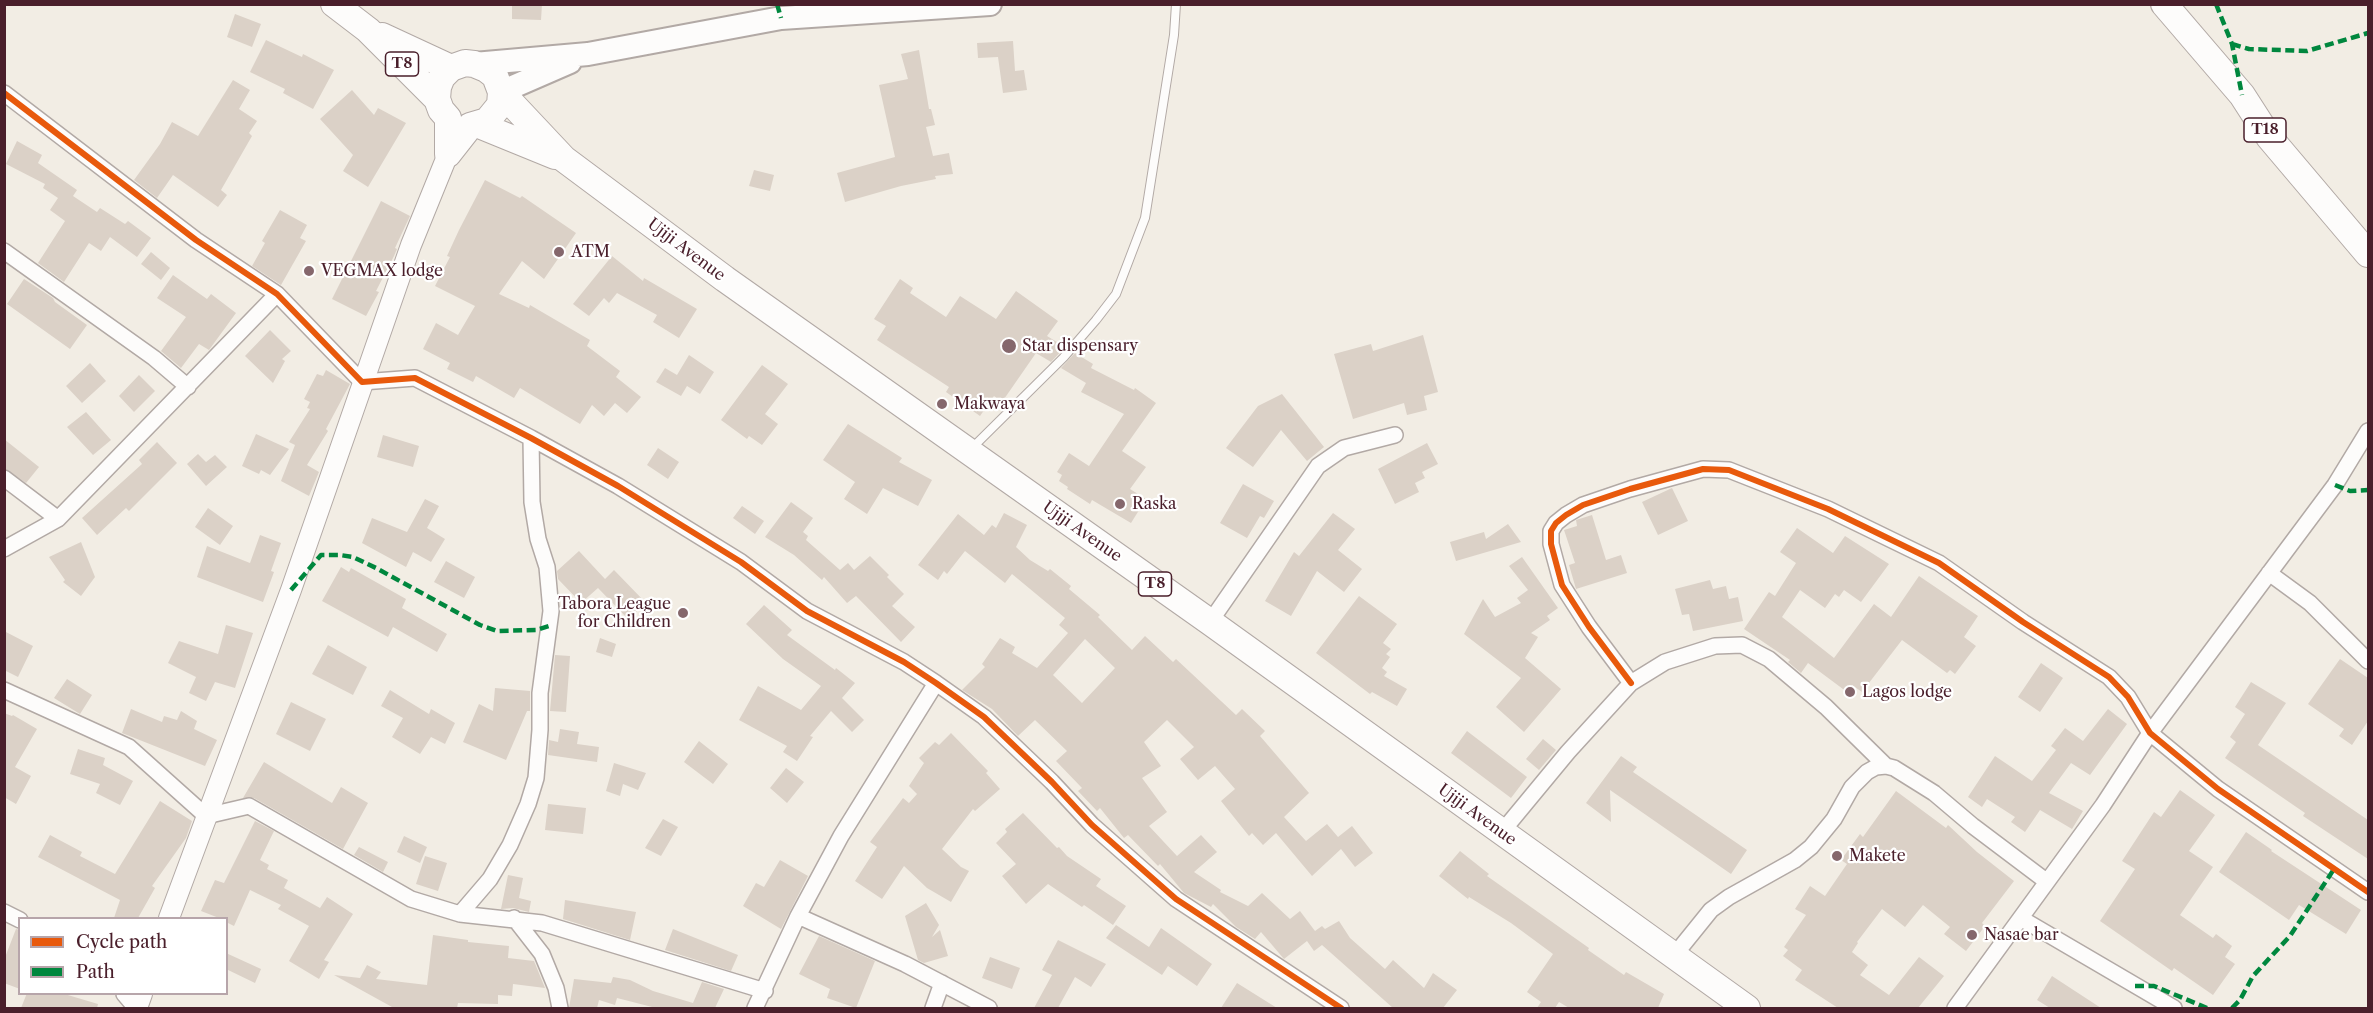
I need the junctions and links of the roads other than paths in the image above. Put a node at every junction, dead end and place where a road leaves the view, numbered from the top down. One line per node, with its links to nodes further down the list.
1 (334, 4): 6 (highway, T8)
2 (990, 4): 5 (main road)
3 (1176, 4): 23 (lane)
4 (2164, 4): 16 (highway, T18)
5 (966, 5): 7 (main road)
6 (368, 30): 8 (highway, T8); 11 (highway, T8)
7 (588, 54): 8 (main road); 9 (main road)
8 (462, 66): 9 (highway); 11 (highway)
9 (501, 92): 12 (highway); 14 (highway, T8)
10 (4, 93): 17 (street)
11 (437, 99): 13 (highway)
12 (479, 125): 13 (highway); 14 (highway, T8)
13 (448, 154): 18 (street)
14 (564, 159): 23 (highway, Ujiji Avenue / T8)
15 (4, 251): 19 (street)
16 (2368, 254)
17 (277, 294): 18 (street); 19 (street)
18 (362, 382): 22 (street); 35 (street)
19 (188, 387): 25 (street)
20 (2368, 431): 27 (street)
21 (1395, 435): 28 (street)
22 (531, 438): 30 (street); 40 (street)
23 (968, 452): 28 (highway, Ujiji Avenue / T8)
24 (4, 478): 25 (street)
25 (58, 519): 26 (street)
26 (4, 549)
27 (2269, 573): 29 (street); 33 (street)
28 (1210, 622): 36 (highway, Ujiji Avenue / T8)
29 (2368, 661)
30 (936, 683): 41 (street); 55 (street)
31 (1631, 683): 33 (street); 34 (street); 36 (street)
32 (4, 690): 35 (street)
33 (2150, 733): 37 (street); 38 (street)
34 (1886, 766): 37 (street); 46 (street)
35 (206, 816): 40 (street); 42 (street)
36 (1502, 833): 46 (highway, Ujiji Avenue / T8)
37 (2046, 881): 45 (street)
38 (2368, 892)
39 (4, 912): 44 (street)
40 (460, 914): 43 (street)
41 (798, 916): 47 (street); 48 (street)
42 (169, 917)
43 (514, 918): 48 (street); 51 (street)
44 (18, 919)
45 (2022, 919): 57 (street); 58 (street)
46 (1673, 957): 56 (highway, Ujiji Avenue / T8)
47 (942, 983): 53 (street); 54 (street)
48 (765, 991): 52 (street)
49 (126, 995): 50 (street)
50 (136, 1008)
51 (560, 1008)
52 (755, 1008)
53 (933, 1008)
54 (989, 1008)
55 (1341, 1008)
56 (1747, 1008)
57 (1955, 1008)
58 (2174, 1008)

